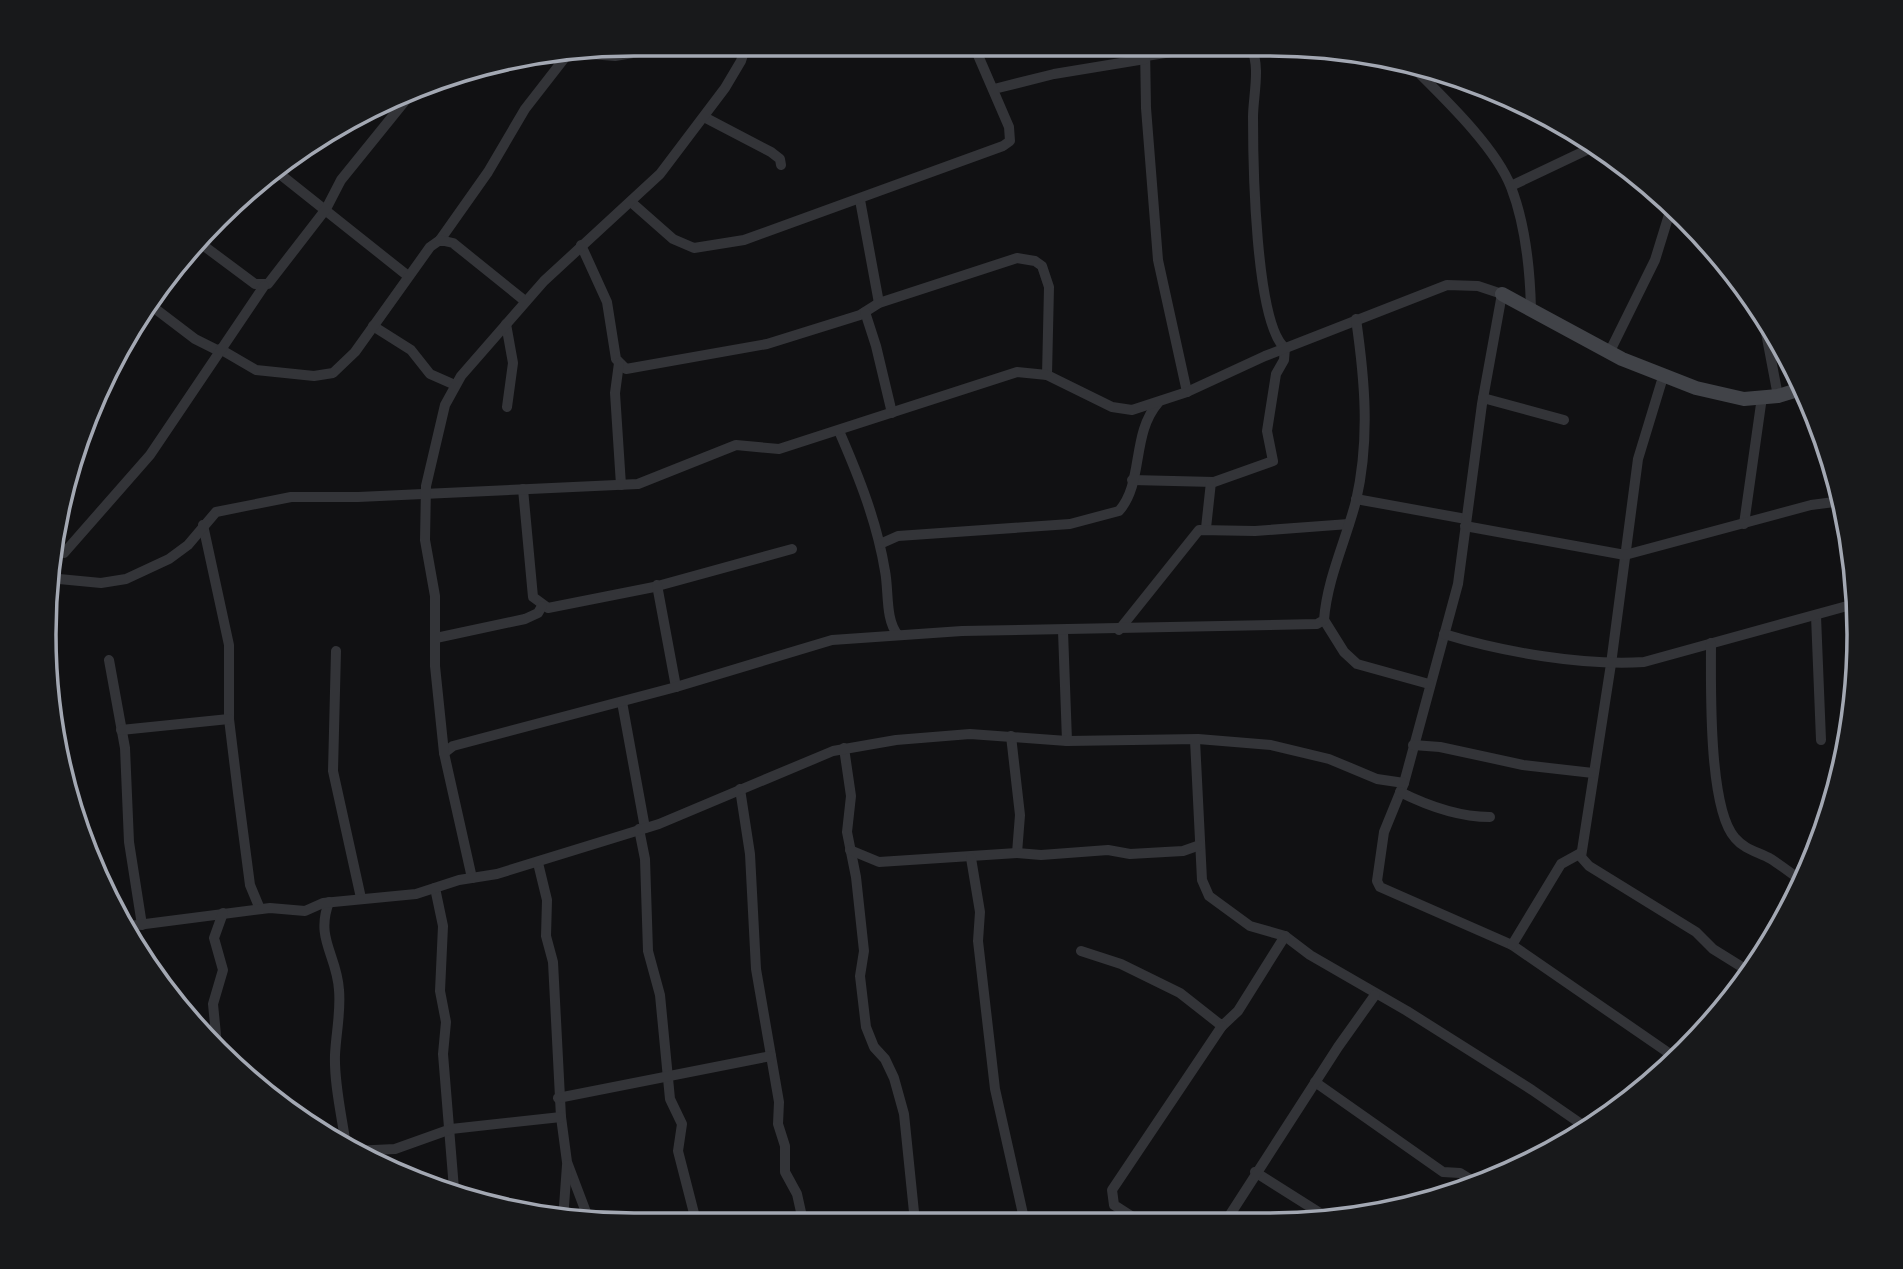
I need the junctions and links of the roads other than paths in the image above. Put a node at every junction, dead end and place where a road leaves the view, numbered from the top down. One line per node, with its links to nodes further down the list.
1 (743, 56): 10 (street)
2 (979, 56): 8 (street)
3 (1136, 56): 8 (street)
4 (1145, 56): 42 (street)
5 (1254, 56): 34 (street)
6 (563, 61): 19 (street)
7 (1425, 78): 14 (street)
8 (994, 89): 15 (street)
9 (401, 106): 17 (street)
10 (704, 117): 12 (street); 16 (street)
11 (1586, 150): 14 (street)
12 (781, 165)
13 (282, 176): 17 (street)
14 (1511, 186): 28 (street)
15 (860, 200): 16 (street); 26 (street)
16 (631, 202): 20 (street)
17 (326, 209): 22 (street); 23 (street)
18 (1668, 216): 36 (street)
19 (440, 240): 22 (street); 25 (street)
20 (581, 245): 25 (street); 37 (street)
21 (205, 247): 23 (street)
22 (408, 276): 32 (street)
23 (264, 286): 35 (street)
24 (1502, 294): 28 (street); 30 (street); 45 (street)
25 (525, 302): 31 (street)
26 (879, 303): 29 (street); 38 (street)
27 (156, 309): 35 (street)
28 (1531, 309): 36 (street)
29 (864, 312): 37 (street); 48 (street)
30 (1356, 319): 34 (street); 56 (street)
31 (506, 324): 40 (street); 46 (street)
32 (373, 326): 35 (street); 40 (street)
33 (1768, 343): 43 (street)
34 (1285, 348): 42 (street); 52 (street)
35 (220, 350): 65 (street)
36 (1610, 351): 39 (street)
37 (619, 363): 53 (street)
38 (1047, 375): 47 (street); 48 (street)
39 (1663, 377): 44 (street); 66 (street)
40 (455, 385): 55 (street)
41 (1793, 391): 43 (street)
42 (1187, 392): 47 (street)
43 (1778, 396): 44 (street)
44 (1762, 397): 60 (street)
45 (1483, 398): 49 (street); 58 (street)
46 (507, 407)
47 (1145, 412): 51 (street)
48 (892, 413): 50 (street)
49 (1564, 420)
50 (839, 431): 53 (street); 63 (street)
51 (1132, 480): 52 (street); 63 (street)
52 (1211, 481): 62 (street)
53 (621, 485): 54 (street)
54 (523, 489): 55 (street); 69 (street)
55 (425, 493): 61 (street); 77 (street)
56 (1356, 499): 58 (street); 59 (street)
57 (1831, 502): 60 (street)
58 (1465, 523): 66 (street); 76 (street)
59 (1349, 524): 62 (street); 72 (street)
60 (1744, 524): 66 (street)
61 (203, 525): 67 (street); 85 (street)
62 (1206, 528): 73 (street)
63 (880, 544): 75 (street)
64 (792, 549): 68 (street)
65 (64, 552)
66 (1625, 555): 81 (street)
67 (60, 579)
68 (657, 585): 69 (street); 83 (street)
69 (542, 606): 77 (street)
70 (1846, 606): 71 (street)
71 (1816, 615): 78 (street); 89 (street)
72 (1324, 620): 73 (street); 82 (street)
73 (1118, 630): 74 (street)
74 (1063, 631): 75 (street); 90 (street)
75 (892, 632): 83 (street)
76 (1444, 634): 81 (street); 82 (street)
77 (436, 638): 92 (street)
78 (1711, 643): 81 (street); 105 (street)
79 (335, 651): 108 (street)
80 (109, 660): 86 (street)
81 (1611, 664): 94 (street)
82 (1429, 684): 91 (street)
83 (676, 687): 84 (street)
84 (622, 702): 92 (street); 98 (street)
85 (229, 719): 86 (street); 110 (street)
86 (121, 730): 112 (street)
87 (1011, 736): 90 (street); 93 (street); 101 (street)
88 (1195, 740): 90 (street); 95 (street); 99 (street)
89 (1821, 740)
90 (1067, 741)
91 (1413, 745): 94 (street); 95 (street)
92 (447, 746): 106 (street)
93 (844, 748): 96 (street); 100 (street)
94 (1593, 773): 102 (street)
95 (1402, 788): 97 (street); 115 (street)
96 (740, 789): 98 (street); 122 (street)
97 (1490, 817)
98 (642, 829): 104 (street); 123 (street)
99 (1200, 845): 101 (street); 114 (street)
100 (850, 850): 103 (street); 140 (street)
101 (1017, 853): 103 (street)
102 (1580, 853): 115 (street); 117 (street)
103 (971, 858): 141 (street)
104 (538, 863): 106 (street); 125 (street)
105 (1794, 875)
106 (472, 878): 107 (street)
107 (435, 888): 108 (street); 128 (street)
108 (361, 898): 109 (street)
109 (329, 902): 110 (street); 129 (street)
110 (260, 909): 111 (street)
111 (223, 914): 112 (street); 120 (street)
112 (142, 925): 113 (street)
113 (135, 926)
114 (1285, 936): 118 (street); 119 (street)
115 (1512, 946): 121 (street)
116 (1081, 951): 119 (street)
117 (1742, 967)
118 (1375, 995): 124 (street); 127 (street)
119 (1222, 1026): 142 (street)
120 (216, 1034)
121 (1668, 1053)
122 (771, 1056): 123 (street); 139 (street)
123 (668, 1079): 125 (street); 138 (street)
124 (1315, 1082): 132 (street); 133 (street)
125 (558, 1098): 126 (street)
126 (561, 1117): 128 (street); 131 (street)
127 (1579, 1123)
128 (451, 1129): 130 (street); 134 (street)
129 (345, 1135)
130 (373, 1150)
131 (568, 1162): 135 (street); 136 (street)
132 (1255, 1172): 137 (street); 143 (street)
133 (1467, 1177)
134 (454, 1183)
135 (565, 1209)
136 (586, 1211)
137 (1317, 1211)
138 (694, 1213)
139 (801, 1213)
140 (914, 1213)
141 (1024, 1213)
142 (1126, 1213)
143 (1231, 1213)

